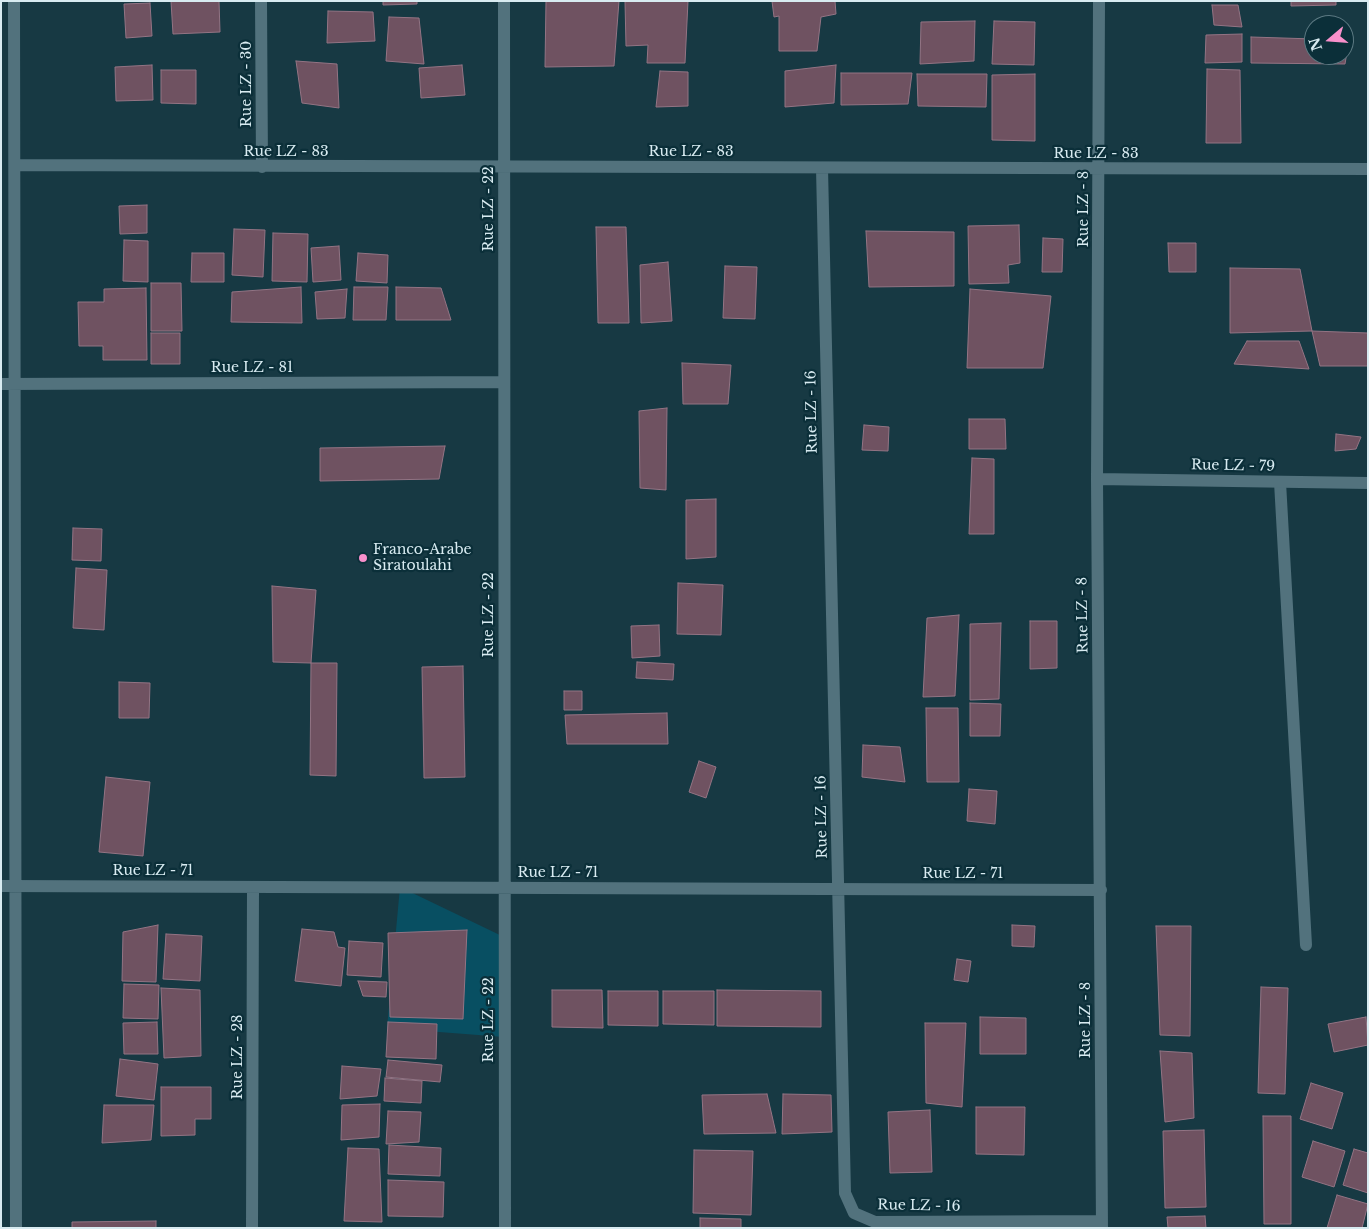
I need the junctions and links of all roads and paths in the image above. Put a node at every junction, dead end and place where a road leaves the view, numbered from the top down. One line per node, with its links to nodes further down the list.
1 (14, 1): 5 (street)
2 (261, 1): 7 (street, Rue LZ - 30)
3 (504, 1): 6 (street, Rue LZ - 22)
4 (1098, 1): 9 (street, Rue LZ - 8)
5 (15, 165): 7 (street, Rue LZ - 83); 13 (street)
6 (504, 166): 7 (street, Rue LZ - 83); 8 (street, Rue LZ - 83); 11 (street, Rue LZ - 22)
7 (262, 167)
8 (822, 168): 9 (street, Rue LZ - 83); 21 (street, Rue LZ - 16)
9 (1099, 169): 10 (street, Rue LZ - 83); 14 (street, Rue LZ - 8)
10 (1368, 169)
11 (504, 382): 13 (street, Rue LZ - 81); 20 (street, Rue LZ - 22)
12 (1, 384): 13 (street, Rue LZ - 81)
13 (16, 384): 18 (street)
14 (1097, 479): 15 (street, Rue LZ - 79); 22 (street, Rue LZ - 8)
15 (1280, 482): 16 (street, Rue LZ - 79); 23 (street)
16 (1368, 484)
17 (1, 886): 18 (street, Rue LZ - 71)
18 (16, 886): 19 (street, Rue LZ - 71); 25 (street)
19 (253, 887): 20 (street, Rue LZ - 71); 26 (street, Rue LZ - 28)
20 (504, 887): 21 (street, Rue LZ - 71); 27 (street, Rue LZ - 22)
21 (838, 888): 22 (street, Rue LZ - 71); 24 (street, Rue LZ - 16)
22 (1101, 890): 24 (street, Rue LZ - 8)
23 (1306, 945)
24 (1102, 1225)
25 (16, 1228)
26 (252, 1228)
27 (505, 1228)

